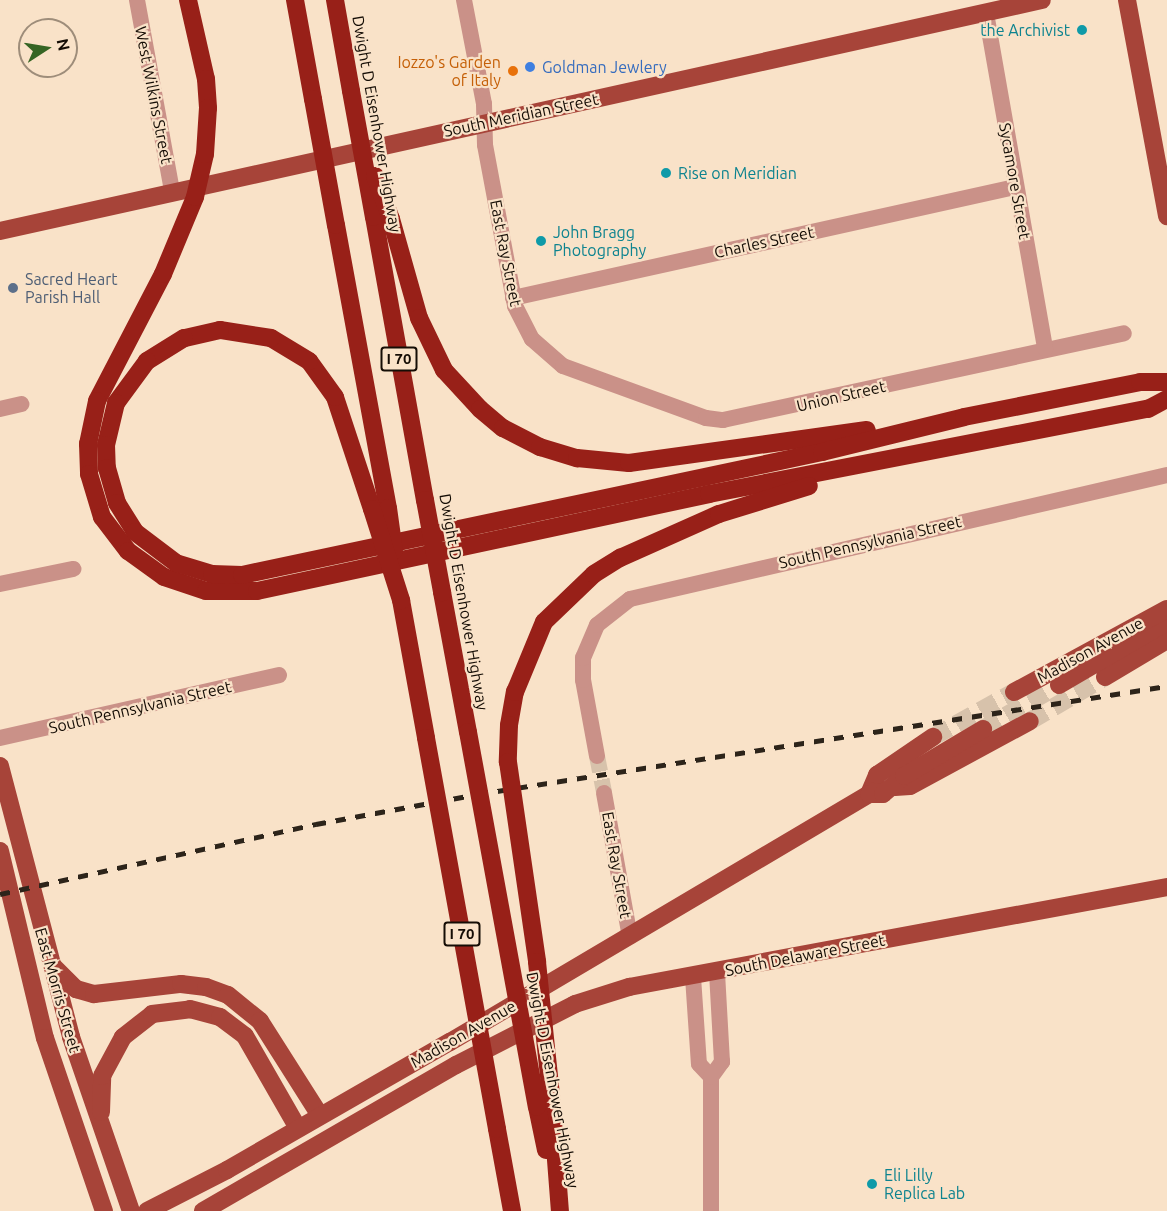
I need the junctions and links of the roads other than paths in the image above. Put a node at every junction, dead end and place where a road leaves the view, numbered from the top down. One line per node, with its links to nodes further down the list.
1 (137, 0): 11 (street, West Wilkins Street)
2 (188, 0): 24 (highway, bridge)
3 (295, 0): 26 (highway, I 70, bridge)
4 (465, 0): 9 (street, East Ray Street)
5 (1042, 0): 8 (main road, South Meridian Street)
6 (1127, 0): 12 (main road)
7 (337, 6): 13 (highway, Dwight D Eisenhower Highway, bridge)
8 (986, 13): 9 (main road, South Meridian Street); 10 (street, Sycamore Street)
9 (486, 122): 11 (main road, South Meridian Street); 15 (street, East Ray Street)
10 (1015, 187): 15 (street, Charles Street); 17 (street, Sycamore Street)
11 (172, 190): 14 (main road, South Meridian Street)
12 (1167, 216)
13 (382, 218): 23 (highway); 61 (highway, Dwight D Eisenhower Highway / I 70, bridge)
14 (0, 231)
15 (513, 298): 18 (street, East Ray Street)
16 (1124, 333): 17 (street, Union Street)
17 (1045, 349): 18 (street, Union Street)
18 (563, 366)
19 (1167, 382): 23 (highway)
20 (1167, 399): 24 (highway)
21 (21, 405): 22 (street)
22 (0, 409)
23 (964, 417): 26 (highway)
24 (892, 461): 61 (highway, bridge)
25 (1167, 475): 40 (street, South Pennsylvania Street)
26 (380, 508): 60 (highway, I 70, bridge)
27 (73, 569): 28 (street)
28 (0, 584)
29 (1167, 609): 35 (main road, Madison Avenue)
30 (1167, 622): 34 (main road, Madison Avenue)
31 (1167, 640): 33 (main road, Madison Avenue)
32 (279, 675): 39 (street, South Pennsylvania Street)
33 (1105, 677)
34 (1059, 685)
35 (1014, 692)
36 (1030, 721): 42 (main road, Madison Avenue)
37 (983, 729): 42 (main road, Madison Avenue)
38 (933, 737): 44 (main road, Madison Avenue)
39 (0, 738)
40 (597, 756)
41 (0, 766): 48 (main road, East Morris Street)
42 (895, 787): 44 (main road, Madison Avenue)
43 (603, 793): 47 (street, East Ray Street)
44 (869, 794): 47 (main road, Madison Avenue)
45 (0, 851): 58 (main road, East Morris Street)
46 (1167, 887): 49 (main road, South Delaware Street)
47 (630, 938): 53 (main road, Madison Avenue)
48 (48, 958): 53 (main road); 55 (main road, East Morris Street)
49 (717, 972): 50 (main road, South Delaware Street); 52 (street)
50 (693, 977): 51 (main road, South Delaware Street); 52 (street)
51 (456, 1065): 57 (main road, Madison Avenue)
52 (711, 1077): 62 (street)
53 (319, 1114): 54 (main road, Madison Avenue)
54 (298, 1128): 55 (main road); 56 (main road, Madison Avenue)
55 (107, 1146): 59 (main road, East Morris Street)
56 (150, 1209)
57 (208, 1210)
58 (104, 1211)
59 (131, 1211)
60 (512, 1211)
61 (559, 1211)
62 (711, 1211)

